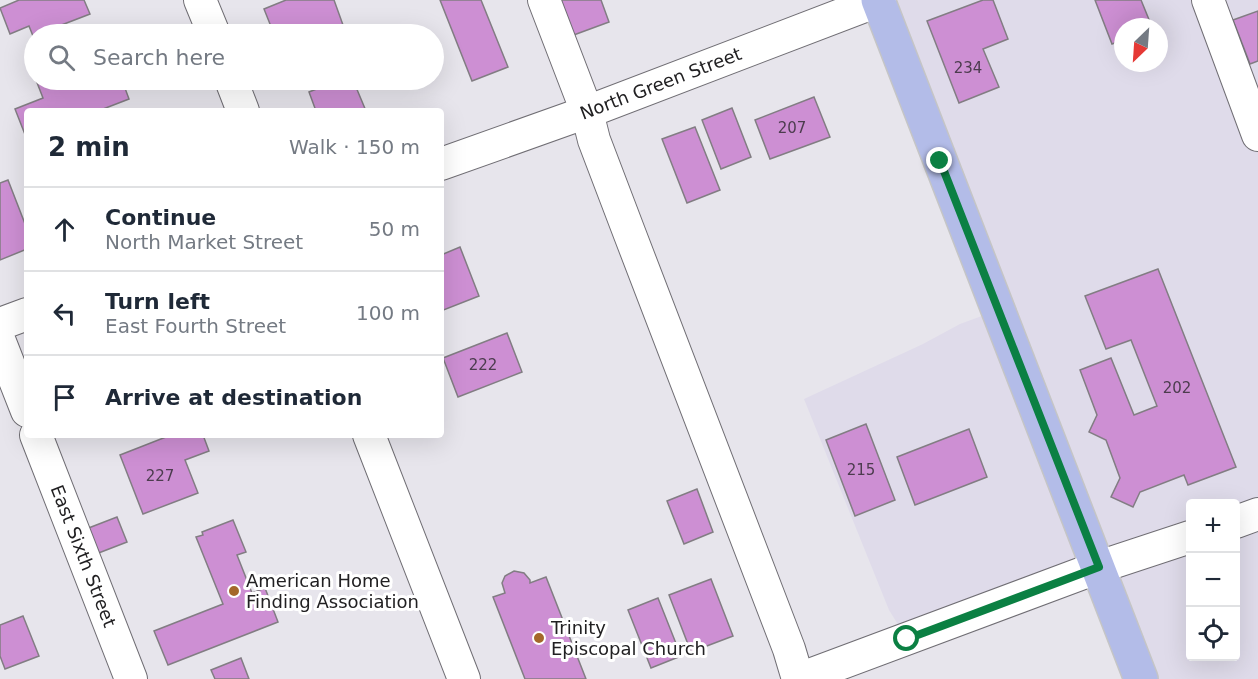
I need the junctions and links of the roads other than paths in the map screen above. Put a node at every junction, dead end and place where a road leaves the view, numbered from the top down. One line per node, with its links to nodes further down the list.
1 (200, 0): 5 (street)
2 (544, 0): 8 (street)
3 (879, 0): 8 (street, North Green Street); 20 (main road)
4 (1208, 0): 9 (street)
5 (210, 24)
6 (235, 90): 7 (street)
7 (242, 108)
8 (587, 112): 10 (street, North Green Street); 23 (street)
9 (1258, 135)
10 (444, 163)
11 (24, 315): 12 (street)
12 (0, 324)
13 (0, 342): 14 (street)
14 (24, 403)
15 (37, 438): 21 (street, East Sixth Street)
16 (370, 438): 22 (street)
17 (1258, 514): 18 (street)
18 (1240, 521)
19 (1186, 539): 20 (street)
20 (1099, 567): 23 (street); 24 (main road)
21 (131, 679)
22 (464, 679)
23 (799, 679)
24 (1141, 679)

